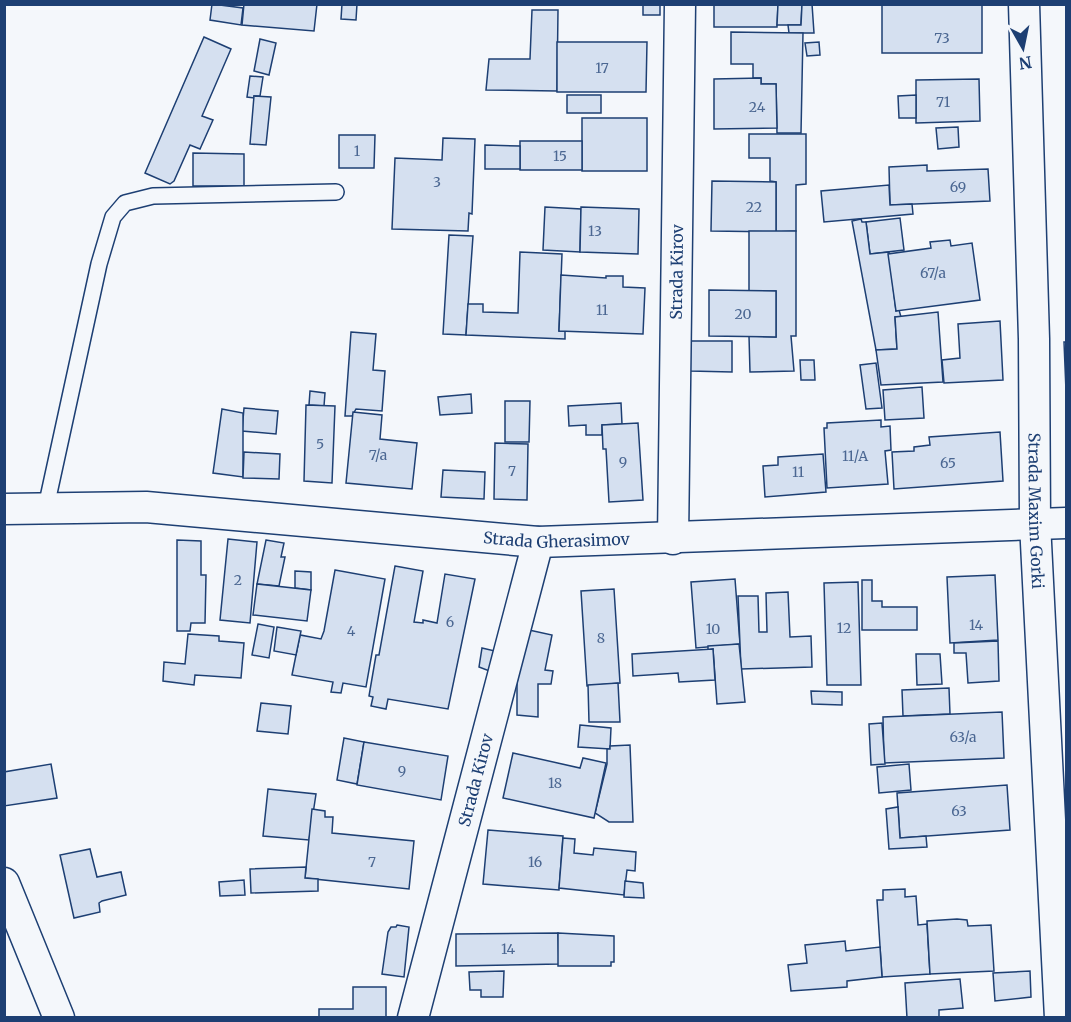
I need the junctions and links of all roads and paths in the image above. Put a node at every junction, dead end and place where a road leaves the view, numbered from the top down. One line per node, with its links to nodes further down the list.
1 (680, 4): 8 (street, Strada Kirov)
2 (1024, 4): 6 (street, Strada Maxim Gorki)
3 (336, 192): 4 (lane)
4 (46, 507): 5 (street, Strada Gherasimov); 9 (street, Strada Gherasimov)
5 (4, 509)
6 (1035, 523): 7 (street, Strada Gherasimov); 8 (street, Strada Gherasimov); 13 (street, Strada Maxim Gorki)
7 (1066, 523)
8 (673, 539): 9 (street, Strada Gherasimov)
9 (538, 542): 12 (street, Strada Kirov)
10 (4, 883): 11 (street)
11 (59, 1017)
12 (413, 1017)
13 (1060, 1017)

